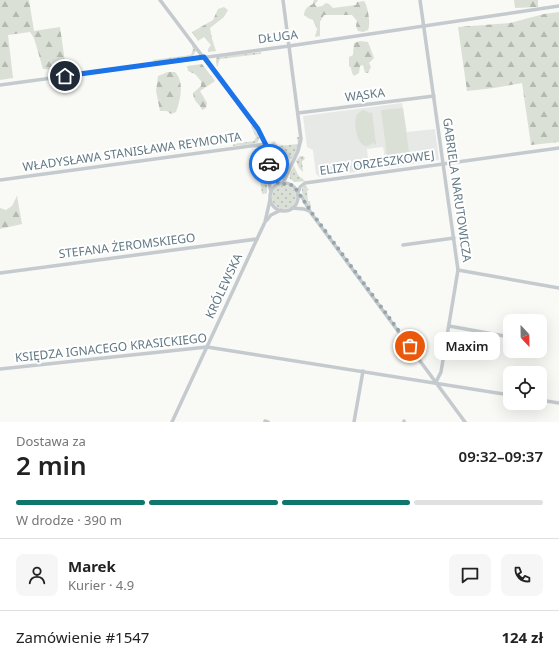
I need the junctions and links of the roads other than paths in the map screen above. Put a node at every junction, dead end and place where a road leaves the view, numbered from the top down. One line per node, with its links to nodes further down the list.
1 (160, 0): 7 (street)
2 (283, 0): 6 (street)
3 (420, 0): 5 (street, GABRIELA NARUTOWICZA)
4 (559, 6): 5 (street, DŁUGA)
5 (424, 26): 6 (street, DŁUGA); 9 (street, GABRIELA NARUTOWICZA)
6 (289, 46): 7 (street, DŁUGA); 10 (street)
7 (204, 57): 8 (street, DŁUGA); 11 (street)
8 (0, 84)
9 (434, 96): 10 (street, WĄSKA); 13 (street, GABRIELA NARUTOWICZA)
10 (298, 113): 15 (street)
11 (266, 144): 14 (street); 16 (street, WŁADYSŁAWA STANISŁAWA REYMONTA)
12 (559, 148): 13 (street, ELIZY ORZESZKOWEJ)
13 (444, 164): 20 (street, ELIZY ORZESZKOWEJ); 26 (street, GABRIELA NARUTOWICZA)
14 (269, 171): 17 (street); 19 (street)
15 (287, 176): 17 (street); 18 (street)
16 (0, 180)
17 (281, 183): 18 (street); 19 (street)
18 (290, 184): 20 (street)
19 (271, 192): 21 (street)
20 (298, 194): 22 (street); 24 (street)
21 (270, 200): 23 (street); 25 (street, KRÓLEWSKA)
22 (292, 208): 23 (street); 24 (street)
23 (281, 210): 25 (street)
24 (312, 213): 37 (street)
25 (265, 222): 27 (street, KRÓLEWSKA)
26 (454, 238): 28 (street); 29 (street, GABRIELA NARUTOWICZA)
27 (257, 239): 30 (street, STEFANA ŻEROMSKIEGO); 34 (street, KRÓLEWSKA)
28 (403, 245)
29 (458, 270): 31 (street); 32 (street, GABRIELA NARUTOWICZA)
30 (0, 273)
31 (559, 288)
32 (449, 326): 33 (street); 37 (street, GABRIELA NARUTOWICZA)
33 (503, 336)
34 (207, 347): 35 (street, KSIĘDZA IGNACEGO KRASICKIEGO); 36 (street, KSIĘDZA IGNACEGO KRASICKIEGO); 41 (street, KRÓLEWSKA)
35 (0, 369)
36 (363, 371): 37 (street, KSIĘDZA IGNACEGO KRASICKIEGO); 42 (street)
37 (436, 382): 38 (street, KSIĘDZA IGNACEGO KRASICKIEGO); 43 (street)
38 (503, 394)
39 (547, 401): 40 (street)
40 (559, 404)
41 (172, 422)
42 (354, 422)
43 (465, 422)

